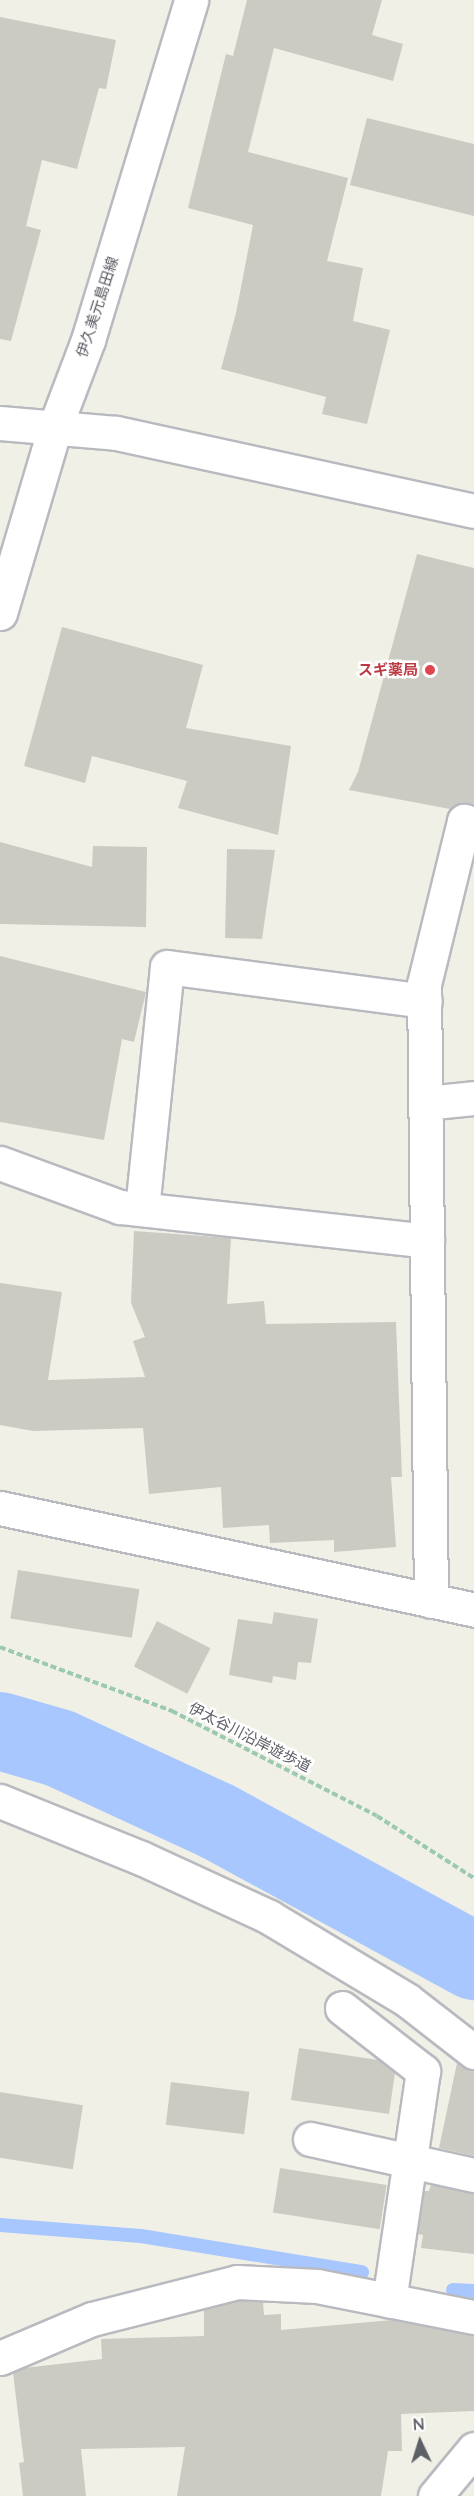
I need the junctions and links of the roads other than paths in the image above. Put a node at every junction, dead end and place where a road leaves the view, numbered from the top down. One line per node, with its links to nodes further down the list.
1 (191, 0): 3 (street, 伊久美元島田線)
2 (0, 423): 3 (street)
3 (55, 427): 4 (street); 5 (street, 伊久美元島田線)
4 (474, 511)
5 (0, 613)
6 (474, 824): 7 (street)
7 (425, 1001): 9 (street); 11 (street)
8 (474, 1098): 9 (street)
9 (426, 1103): 12 (street)
10 (0, 1163): 11 (street)
11 (142, 1209): 12 (street)
12 (427, 1241): 14 (street)
13 (0, 1508): 14 (street)
14 (431, 1601): 15 (street)
15 (474, 1610)
16 (0, 1801): 18 (street)
17 (342, 2008): 20 (street)
18 (474, 2052)
19 (310, 2139): 20 (street)
20 (410, 2162): 21 (street); 22 (street)
21 (474, 2175)
22 (389, 2300): 23 (street); 24 (street)
23 (474, 2317)
24 (0, 2358)
25 (474, 2449): 26 (street)
26 (435, 2496)

